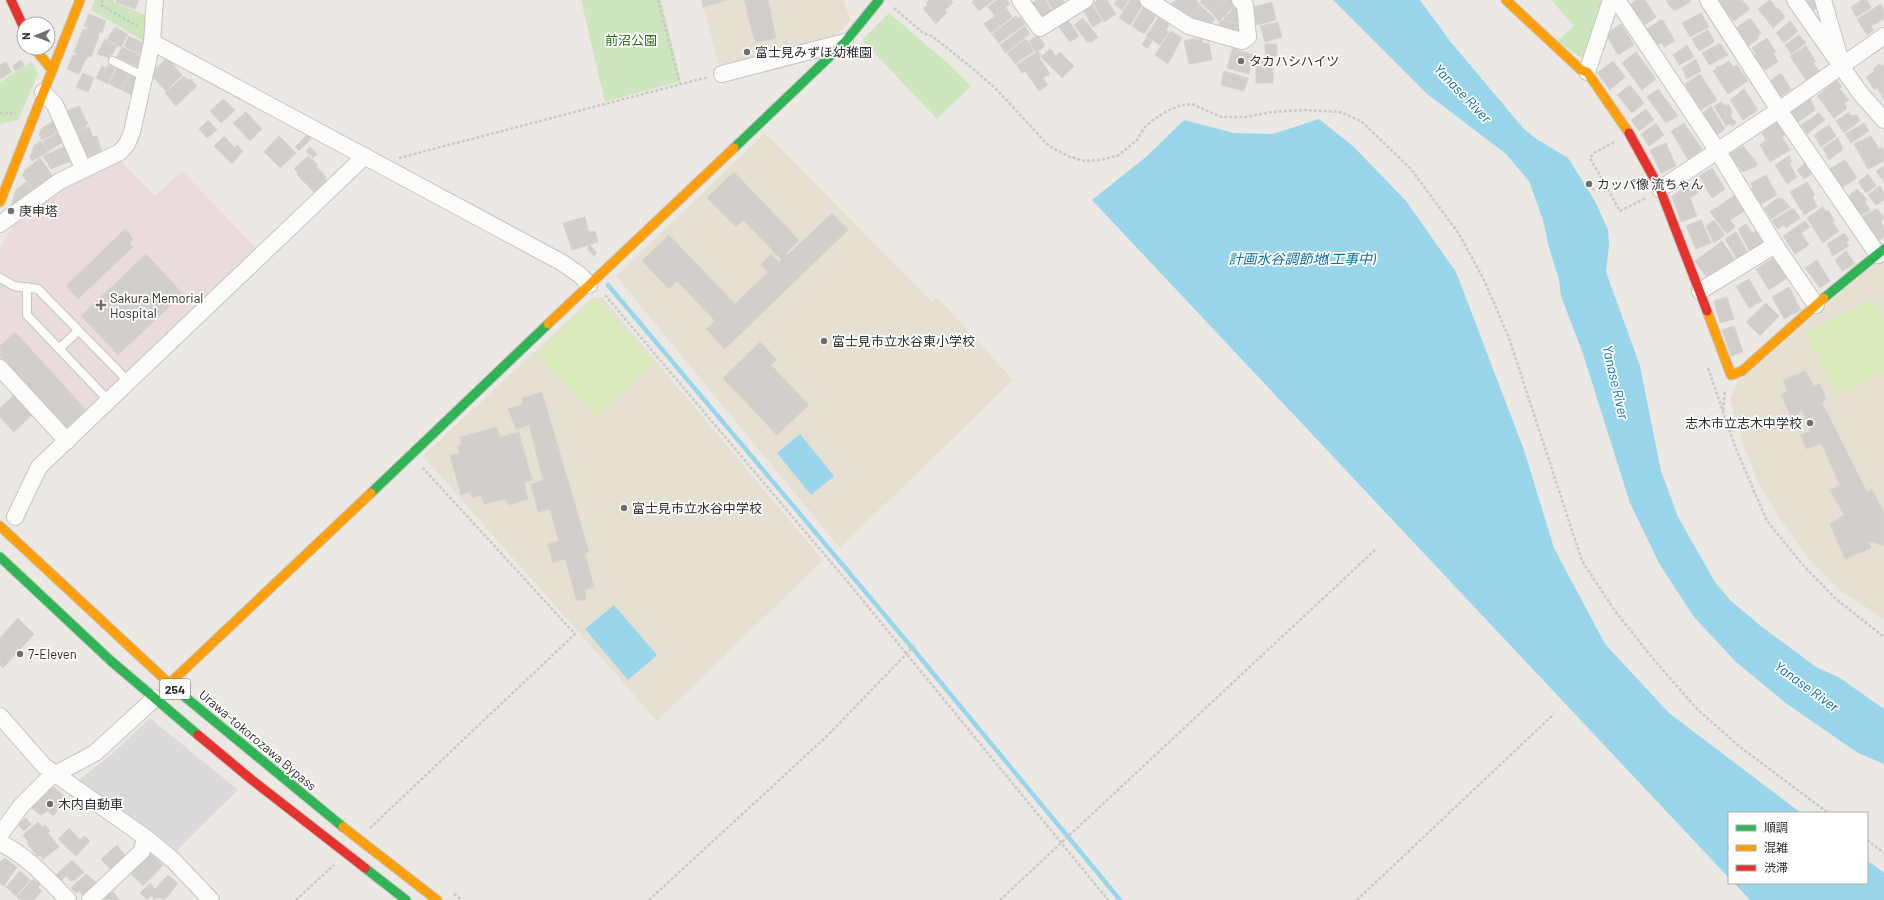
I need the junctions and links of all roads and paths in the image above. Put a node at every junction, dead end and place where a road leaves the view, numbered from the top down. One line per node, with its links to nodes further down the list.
1 (80, 0): 26 (main road)
2 (102, 0): 21 (path)
3 (155, 0): 21 (street)
4 (658, 0): 30 (path)
5 (879, 0): 22 (main road)
6 (1020, 0): 7 (street)
7 (1085, 0)
8 (1148, 0): 9 (street)
9 (1240, 0)
10 (1506, 0): 27 (main road)
11 (1611, 0): 27 (street)
12 (1618, 0): 37 (street)
13 (1708, 0): 32 (street)
14 (1795, 0): 19 (street)
15 (889, 4): 75 (path)
16 (11, 6): 18 (main road)
17 (1824, 8): 19 (street); 25 (street)
18 (17, 16)
19 (1810, 23): 25 (street)
20 (1884, 36): 25 (street)
21 (152, 40): 29 (street); 38 (street)
22 (845, 42): 28 (street); 52 (main road)
23 (41, 56): 26 (main road)
24 (113, 61): 29 (lane)
25 (1842, 66): 32 (street); 35 (street)
26 (52, 70): 31 (main road)
27 (1587, 72): 42 (main road)
28 (722, 74): 30 (path)
29 (143, 76): 40 (street)
30 (680, 84): 39 (path)
31 (43, 92): 40 (street); 46 (main road)
32 (1779, 110): 37 (street); 50 (street)
33 (0, 112): 34 (path)
34 (18, 113)
35 (1884, 120)
36 (1616, 149): 41 (path)
37 (1717, 150): 42 (street); 49 (street)
38 (365, 156): 52 (street); 60 (street)
39 (393, 159)
40 (83, 168): 48 (street)
41 (1604, 184): 43 (path); 45 (path)
42 (1660, 189): 54 (main road)
43 (1592, 190)
44 (1642, 192): 45 (path)
45 (1645, 198): 47 (path)
46 (0, 202)
47 (1648, 204)
48 (0, 224)
49 (1775, 245): 54 (street); 55 (street)
50 (1881, 252): 55 (main road)
51 (0, 278): 53 (lane)
52 (592, 282): 63 (main road); 70 (path)
53 (27, 287): 56 (lane); 57 (lane)
54 (1700, 291): 55 (main road)
55 (1816, 305)
56 (78, 331): 57 (lane); 60 (lane)
57 (59, 349): 61 (lane)
58 (1706, 363): 68 (path)
59 (0, 368): 62 (street)
60 (128, 382): 61 (street)
61 (109, 401): 62 (street)
62 (67, 441): 64 (street)
63 (412, 455): 71 (main road); 78 (path)
64 (15, 517)
65 (0, 526): 71 (main road, Urawa-tokorozawa Bypass / 254)
66 (1376, 549): 80 (path)
67 (0, 557): 71 (main road, Urawa-tokorozawa Bypass / 254)
68 (1884, 637)
69 (916, 644): 70 (path)
70 (906, 653): 80 (path); 90 (path)
71 (162, 691): 74 (street); 78 (main road, Urawa-tokorozawa Bypass / 254); 83 (main road, Urawa-tokorozawa Bypass / 254)
72 (1554, 714): 93 (path)
73 (0, 716): 74 (street)
74 (55, 775): 76 (street); 77 (street)
75 (1827, 812)
76 (0, 835)
77 (145, 837): 85 (street); 86 (street)
78 (359, 840): 89 (main road, Urawa-tokorozawa Bypass / 254)
79 (1868, 841): 82 (path)
80 (1062, 842): 91 (path); 92 (path)
81 (0, 843): 84 (street)
82 (1884, 853)
83 (346, 855): 87 (path); 88 (main road, Urawa-tokorozawa Bypass / 254)
84 (68, 900)
85 (90, 900)
86 (211, 900)
87 (296, 900)
88 (406, 900)
89 (437, 900)
90 (649, 900)
91 (1000, 900)
92 (1108, 900)
93 (1358, 900)

